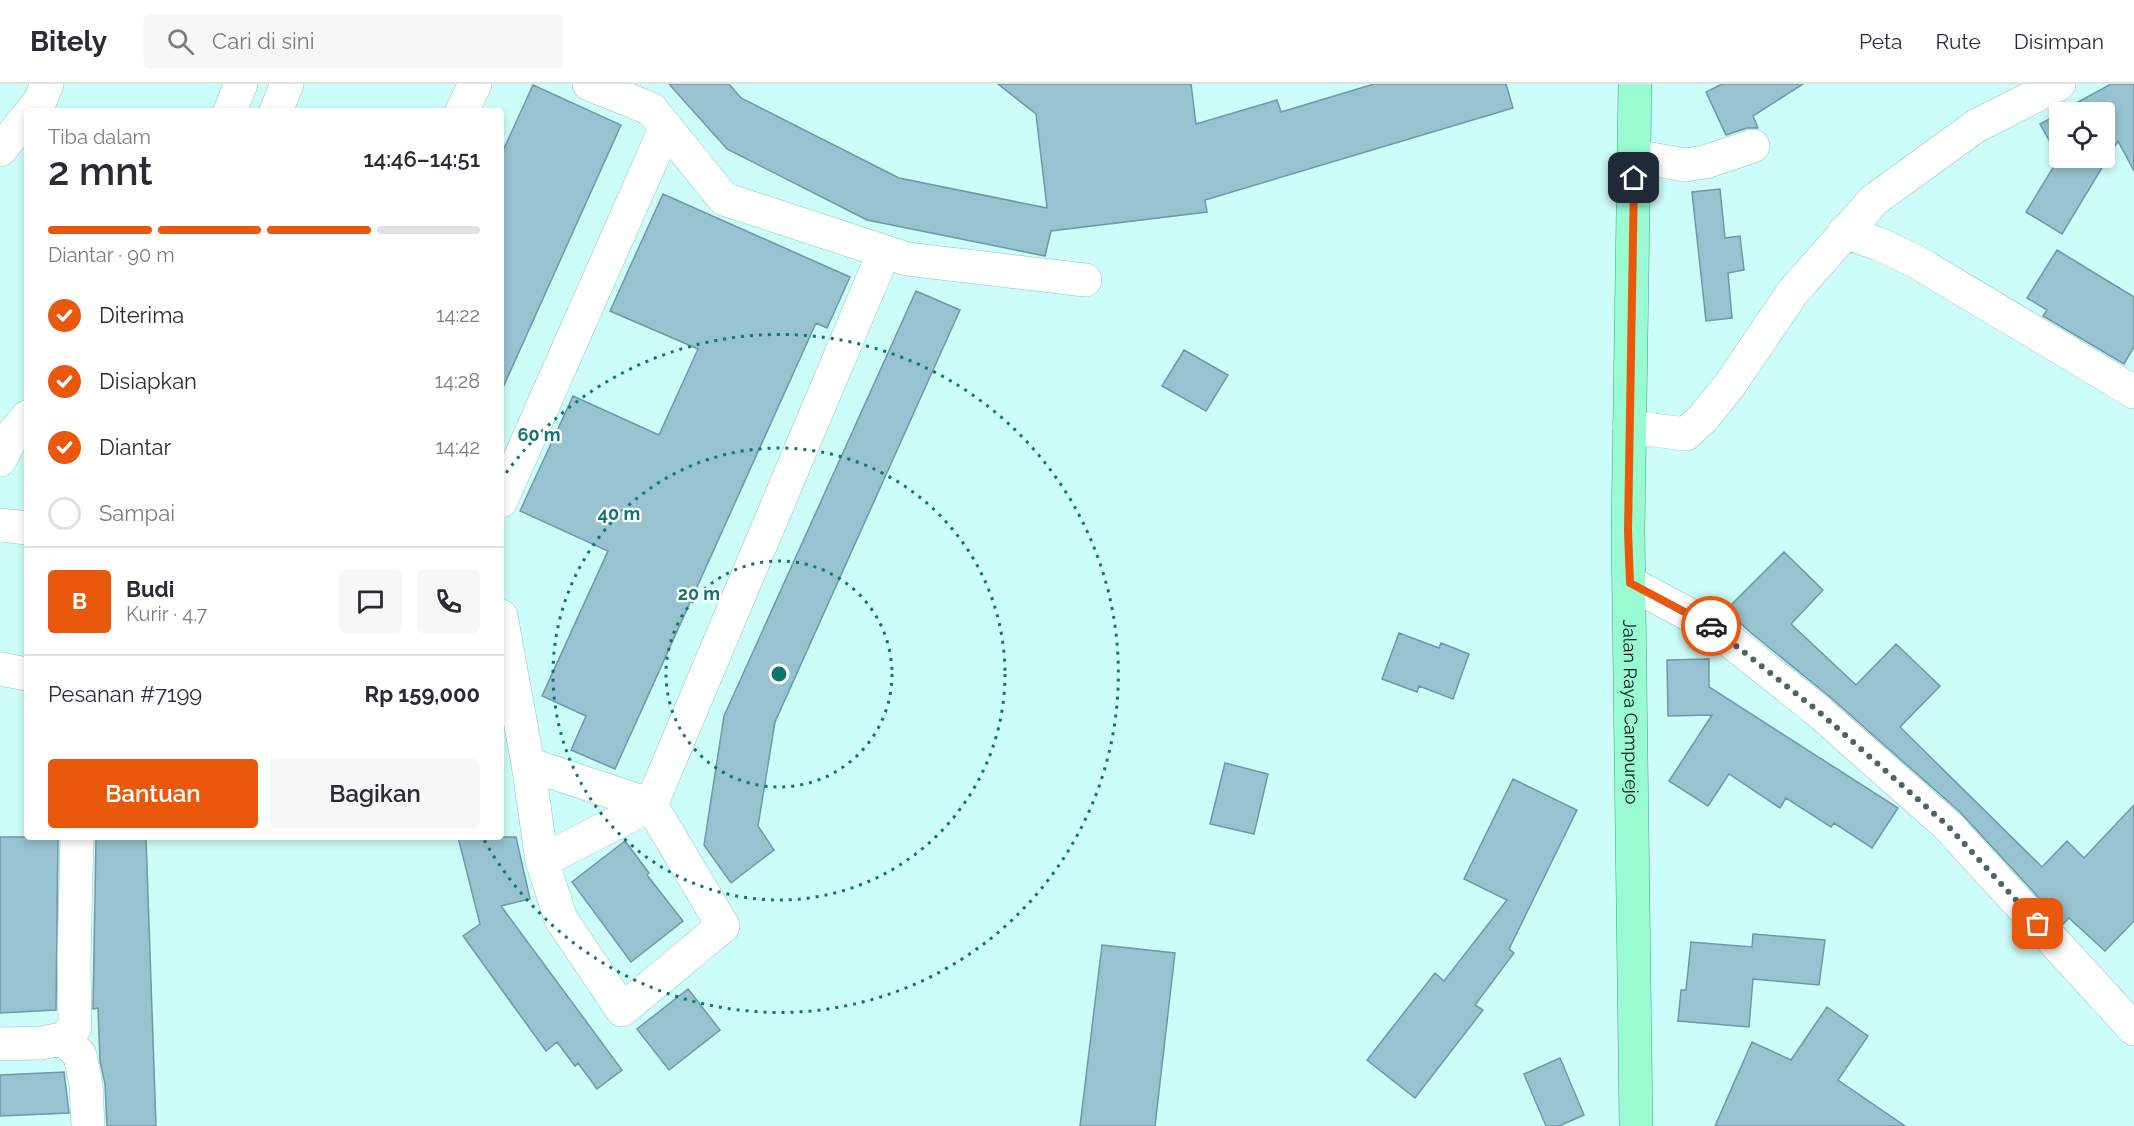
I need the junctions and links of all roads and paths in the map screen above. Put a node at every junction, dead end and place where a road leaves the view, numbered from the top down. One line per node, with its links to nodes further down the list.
1 (47, 84): 8 (street)
2 (241, 84): 9 (street)
3 (286, 84): 10 (street)
4 (475, 84): 11 (street)
5 (589, 84): 13 (street)
6 (1635, 84): 16 (main road, Jalan Raya Campurejo)
7 (2059, 84): 17 (street)
8 (34, 108)
9 (231, 108)
10 (277, 108)
11 (463, 108)
12 (24, 121): 15 (street)
13 (666, 127): 18 (street); 24 (street)
14 (1753, 146): 16 (street)
15 (0, 150)
16 (1634, 156): 22 (main road, Jalan Raya Campurejo)
17 (1845, 232): 20 (street); 22 (street)
18 (884, 252): 19 (street); 32 (street)
19 (1085, 280)
20 (2134, 392)
21 (24, 421): 23 (street)
22 (1629, 427): 27 (main road, Jalan Raya Campurejo)
23 (0, 460)
24 (504, 494)
25 (0, 525): 26 (street)
26 (24, 528)
27 (1630, 583): 35 (street); 39 (main road, Jalan Raya Campurejo)
28 (504, 632): 31 (street)
29 (0, 669): 30 (street)
30 (24, 673)
31 (528, 764): 32 (street); 34 (street)
32 (651, 805): 34 (street); 34 (street)
33 (77, 840): 36 (street)
34 (543, 861)
35 (2134, 1029)
36 (63, 1039): 37 (street); 38 (street)
37 (0, 1044)
38 (88, 1126)
39 (1636, 1126)

